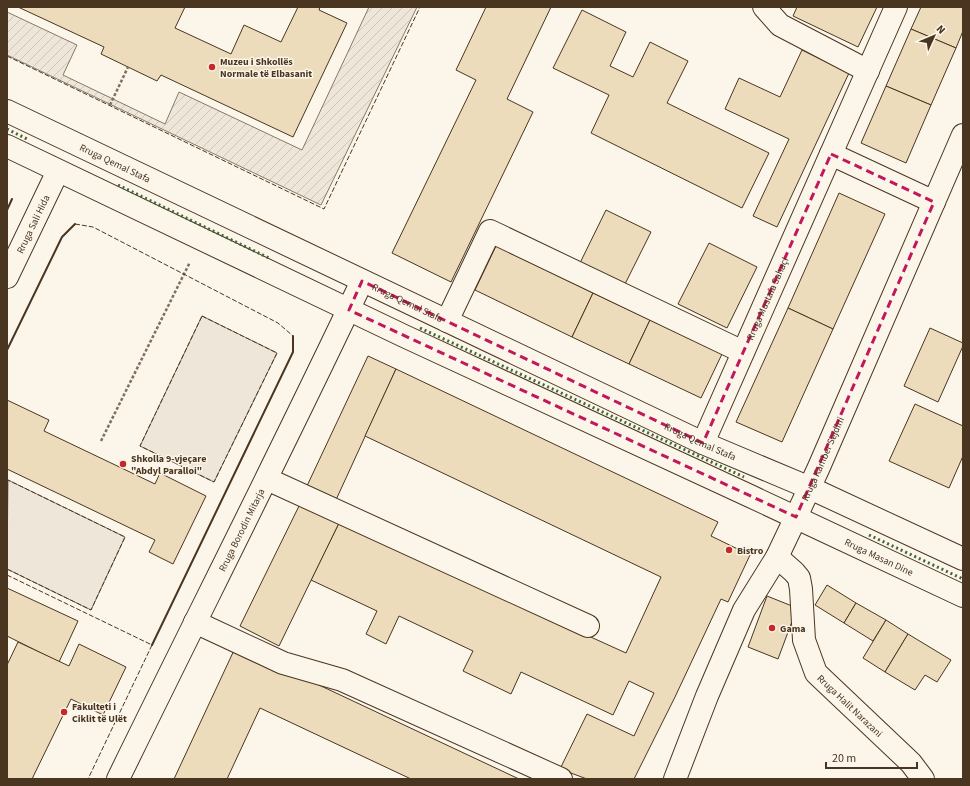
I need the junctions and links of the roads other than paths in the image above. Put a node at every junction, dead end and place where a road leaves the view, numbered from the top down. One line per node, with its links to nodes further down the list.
1 (764, 7): 3 (street)
2 (896, 7): 3 (street, Rruga Mustafa Sahaçi)
3 (868, 71): 7 (street, Rruga Mustafa Sahaçi)
4 (7, 111): 11 (street, Rruga Qemal Stafa)
5 (963, 135): 9 (street, Rruga Kamber Sejdini)
6 (7, 146): 8 (street)
7 (831, 154): 9 (street); 14 (street, Rruga Mustafa Sahaçi)
8 (58, 171): 10 (street, Rruga Sali Hida); 12 (street)
9 (934, 202): 17 (street, Rruga Kamber Sejdini)
10 (7, 277)
11 (362, 281): 12 (street, Rruga Borodin Mitarja); 13 (street, Rruga Qemal Stafa)
12 (349, 310): 16 (street, Rruga Borodin Mitarja); 18 (street)
13 (447, 321): 14 (street); 15 (street, Rruga Qemal Stafa)
14 (743, 352): 15 (street, Rruga Mustafa Sahaçi)
15 (703, 443): 17 (street, Rruga Qemal Stafa)
16 (267, 479): 22 (street, Rruga Borodin Mitarja); 23 (street)
17 (810, 488): 18 (street, Rruga Kamber Sejdini); 20 (street)
18 (796, 517): 19 (street, Rruga Kamber Sejdini); 21 (street, Rruga Masan Dine)
19 (777, 558): 26 (street, Rruga Kamber Sejdini); 27 (street, Rruga Halit Narazani)
20 (963, 559)
21 (963, 596)
22 (195, 622): 24 (street, Rruga Borodin Mitarja); 25 (street)
23 (588, 626)
24 (118, 779)
25 (561, 779)
26 (674, 779)
27 (923, 779)

